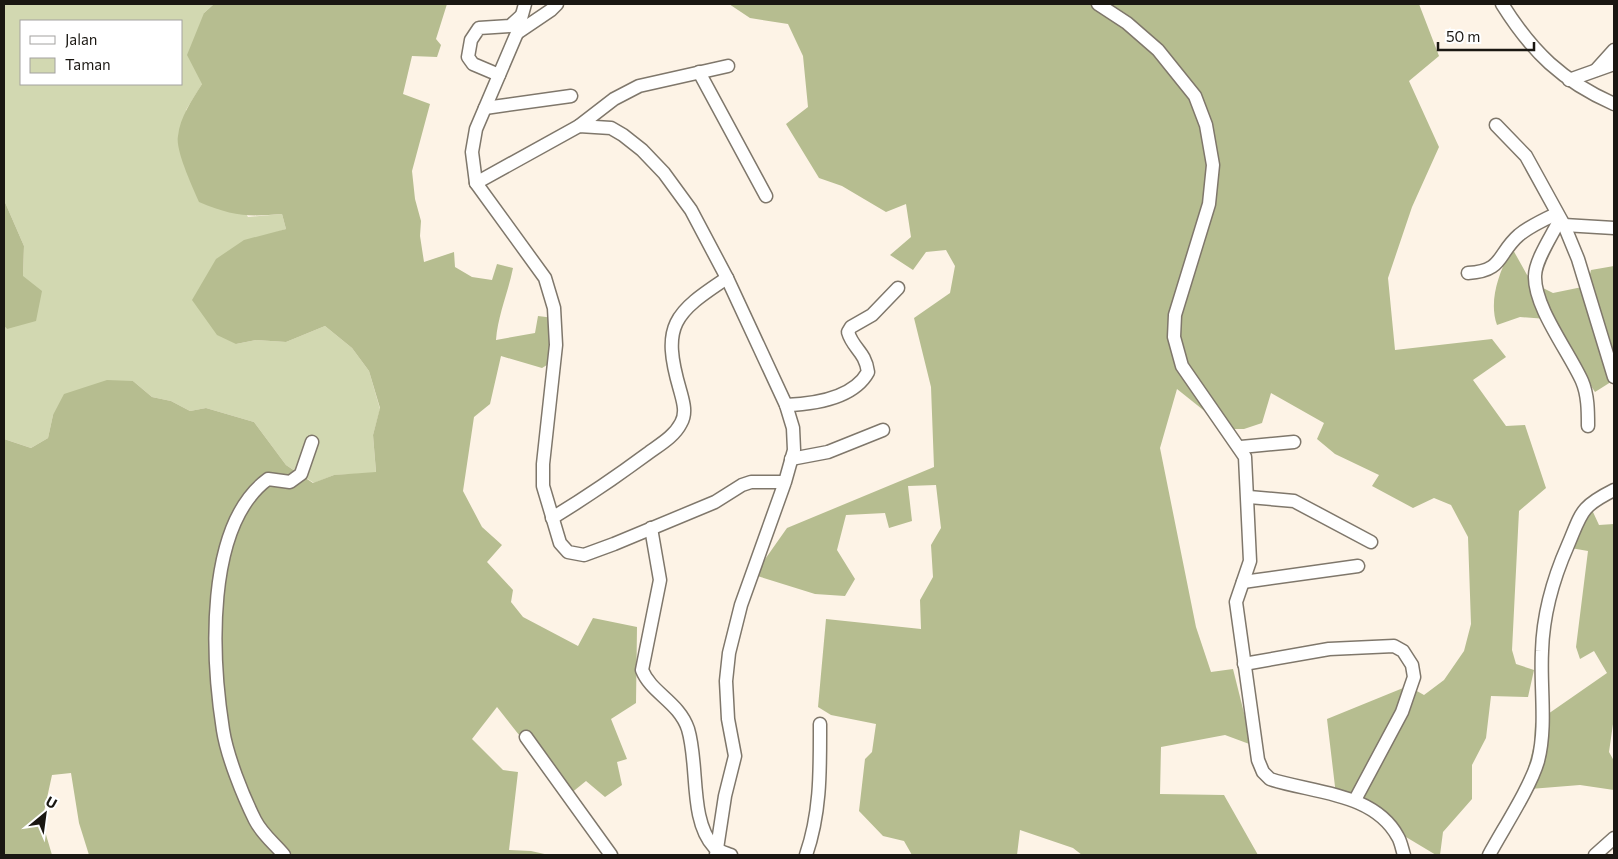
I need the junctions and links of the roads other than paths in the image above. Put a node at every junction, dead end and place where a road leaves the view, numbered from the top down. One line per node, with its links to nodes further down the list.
1 (557, 4): 5 (street)
2 (1098, 4): 31 (street)
3 (1502, 4): 12 (street)
4 (525, 9): 5 (street); 11 (street)
5 (517, 33): 11 (street)
6 (1614, 50): 9 (street)
7 (1614, 64): 9 (street)
8 (728, 66): 10 (street)
9 (1596, 70): 12 (street)
10 (699, 72): 17 (street); 19 (street)
11 (499, 75): 15 (street)
12 (1569, 80): 14 (street)
13 (571, 96): 15 (street)
14 (1614, 104)
15 (485, 108): 18 (street)
16 (1496, 125): 20 (street)
17 (579, 126): 18 (street); 23 (street)
18 (476, 183): 36 (street)
19 (766, 196)
20 (1560, 219): 21 (street); 22 (street); 25 (street); 27 (street)
21 (1614, 228)
22 (1468, 273)
23 (726, 278): 26 (street); 36 (street)
24 (898, 288): 26 (street)
25 (1614, 377)
26 (786, 405): 32 (street)
27 (1588, 426)
28 (882, 430): 32 (street)
29 (312, 442): 47 (street)
30 (1294, 442): 31 (street)
31 (1241, 447): 35 (street)
32 (791, 459): 33 (street)
33 (785, 482): 37 (street); 46 (street)
34 (1614, 490): 52 (street)
35 (1249, 497): 38 (street); 40 (street)
36 (552, 518): 37 (street)
37 (651, 528): 46 (street)
38 (1371, 542)
39 (1358, 566): 40 (street)
40 (1244, 582): 41 (street)
41 (1244, 664): 44 (street); 44 (street)
42 (820, 724): 50 (street)
43 (526, 738): 48 (street)
44 (1355, 800): 51 (street)
45 (1614, 838): 53 (street)
46 (716, 852): 49 (street)
47 (284, 855)
48 (611, 855)
49 (731, 855)
50 (806, 855)
51 (1404, 855)
52 (1489, 855)
53 (1595, 855)

